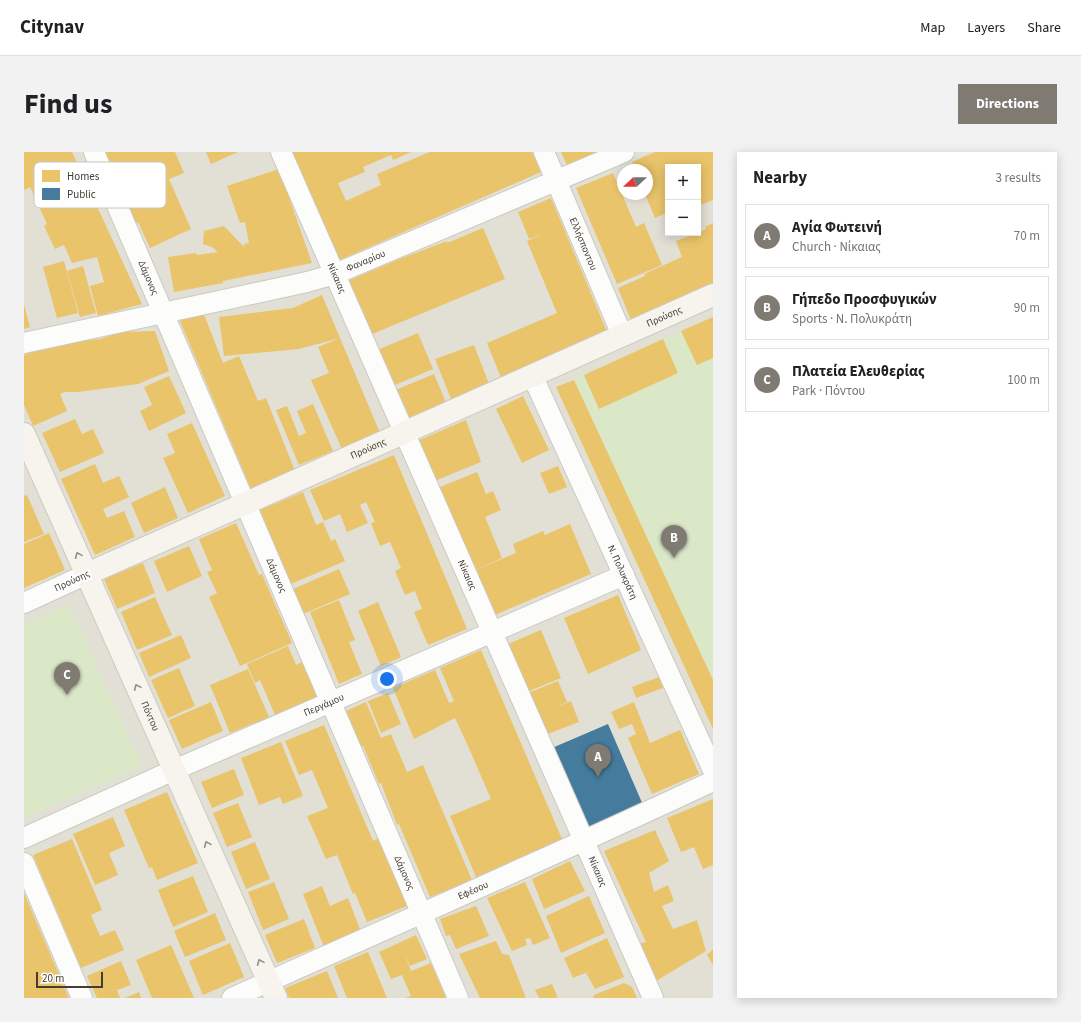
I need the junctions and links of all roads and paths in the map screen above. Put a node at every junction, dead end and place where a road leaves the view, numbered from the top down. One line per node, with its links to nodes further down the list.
1 (94, 152): 5 (street, Δάμονος)
2 (281, 152): 8 (street, Νίκαιας)
3 (544, 152): 6 (street, Ελλήσποντου)
4 (624, 152): 6 (street, Φαναρίου)
5 (98, 162)
6 (556, 180): 8 (street, Φαναρίου); 11 (street, Ελλήσποντου)
7 (118, 208): 10 (street, Δάμονος)
8 (335, 274): 10 (street, Φαναρίου); 14 (street, Νίκαιας)
9 (713, 295): 11 (street, Προύσης)
10 (163, 312): 12 (street, Φαναρίου); 16 (street, Δάμονος)
11 (622, 335): 13 (street, Προύσης)
12 (24, 343)
13 (532, 376): 14 (street, Προύσης); 18 (street, Ν. Πολυκράτη)
14 (405, 432): 16 (street, Προύσης); 20 (street, Νίκαιας)
15 (24, 434): 17 (street, Πόντου, one-way to 15)
16 (245, 503): 17 (street, Προύσης); 21 (street, Δάμονος)
17 (87, 574): 19 (street, Προύσης); 22 (street, Πόντου, one-way to 17)
18 (624, 574): 20 (street, Περγάμου); 23 (street, Ν. Πολυκράτη)
19 (24, 603)
20 (492, 632): 21 (street, Περγάμου); 26 (street, Νίκαιας)
21 (330, 701): 22 (street, Περγάμου); 28 (street, Δάμονος)
22 (174, 770): 25 (street, Περγάμου); 29 (street, Πόντου, one-way to 22)
23 (713, 770)
24 (713, 781): 26 (street, Εφέσου)
25 (24, 838)
26 (584, 842): 28 (street, Εφέσου); 33 (street, Νίκαιας)
27 (24, 863): 30 (street)
28 (422, 912): 29 (street, Εφέσου); 32 (street, Δάμονος)
29 (272, 990): 31 (street, Εφέσου)
30 (82, 998)
31 (232, 998)
32 (458, 998)
33 (653, 998)

